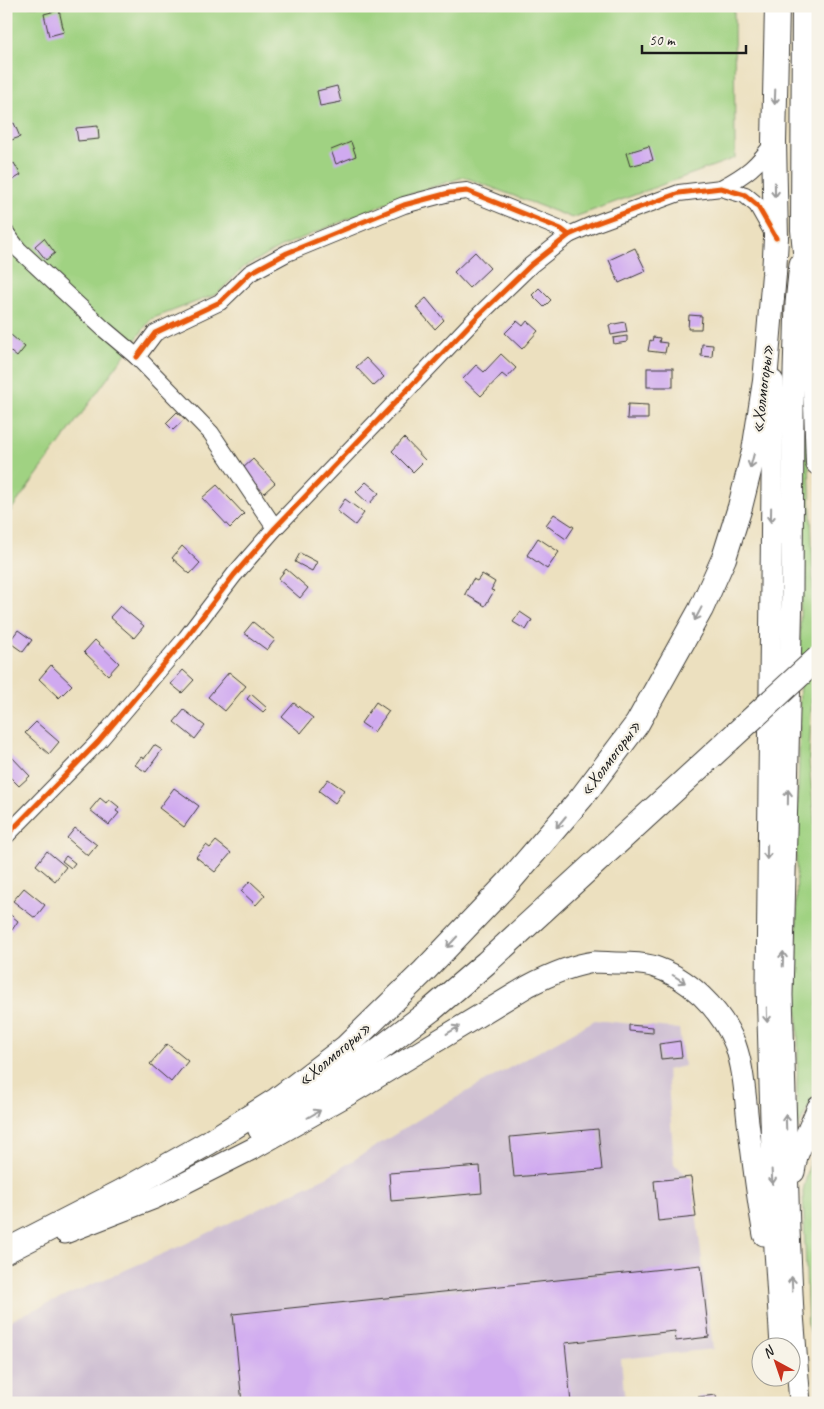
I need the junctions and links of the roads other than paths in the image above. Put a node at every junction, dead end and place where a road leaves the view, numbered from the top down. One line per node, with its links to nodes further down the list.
1 (777, 6): 5 (highway, «Холмогоры», one-way to 5)
2 (804, 6): 4 (highway)
3 (818, 29): 4 (street)
4 (804, 52): 7 (highway)
5 (774, 142): 6 (street); 10 (highway, «Холмогоры», one-way to 10)
6 (721, 188): 9 (street); 10 (street)
7 (803, 230): 13 (highway); 18 (main road, one-way to 7)
8 (6, 233): 12 (street)
9 (568, 235): 12 (street); 14 (street)
10 (776, 238): 11 (highway, «Холмогоры»)
11 (774, 274): 20 (highway, «Холмогоры», one-way to 20); 22 (main road, one-way to 22)
12 (137, 357): 14 (street)
13 (818, 463)
14 (275, 528): 16 (street)
15 (818, 658): 19 (highway, «Холмогоры», bridge)
16 (6, 836)
17 (818, 1107): 18 (main road)
18 (788, 1199): 26 (main road, one-way to 18)
19 (65, 1233): 21 (highway, «Холмогоры»); 22 (main road, one-way to 22)
20 (6, 1251)
21 (6, 1257)
22 (776, 1267): 23 (main road)
23 (780, 1336)
24 (784, 1386): 25 (main road)
25 (786, 1403)
26 (800, 1403)

